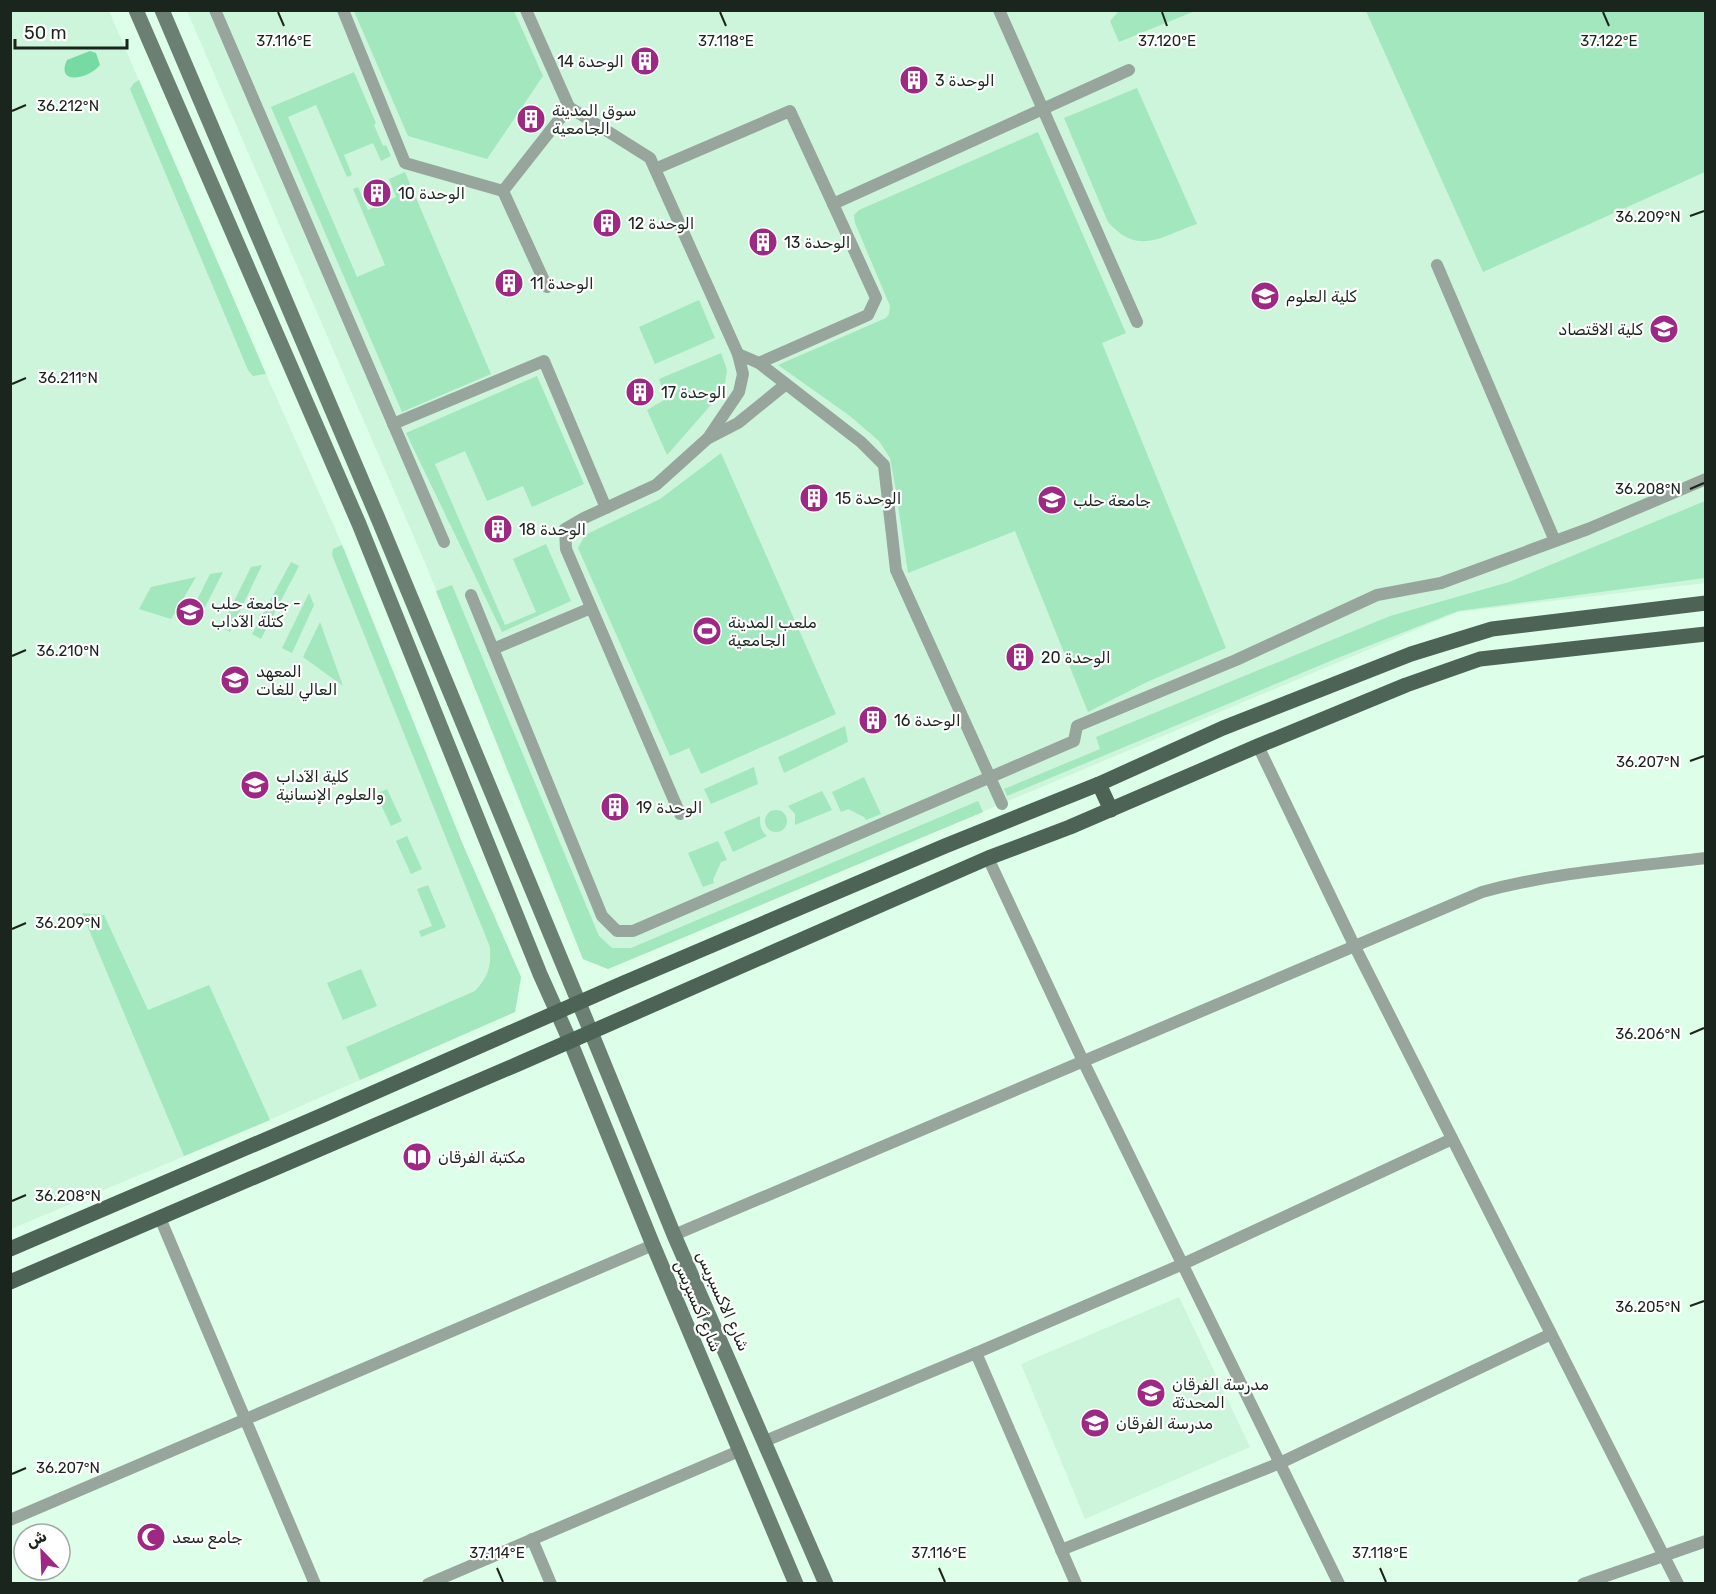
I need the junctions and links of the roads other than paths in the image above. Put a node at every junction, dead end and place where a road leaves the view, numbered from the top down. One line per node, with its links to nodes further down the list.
1 (136, 10): 40 (main road, شارع أكسبريس)
2 (162, 10): 39 (main road, شارع الاكسبريس)
3 (215, 10): 19 (street)
4 (343, 10): 11 (street)
5 (526, 10): 8 (street)
6 (999, 10): 9 (street)
7 (1130, 70): 9 (street)
8 (569, 106): 10 (street); 11 (street)
9 (1043, 109): 12 (street); 15 (street)
10 (655, 170): 12 (street); 16 (street)
11 (503, 190): 14 (street)
12 (833, 204): 17 (street)
13 (1437, 265): 23 (street)
14 (547, 287)
15 (1137, 322)
16 (738, 354): 17 (street); 20 (street)
17 (759, 363): 18 (street)
18 (786, 384): 20 (street); 31 (street)
19 (393, 424): 22 (street); 24 (street)
20 (707, 439): 22 (street)
21 (1706, 478): 23 (street)
22 (606, 508): 27 (street)
23 (1555, 541): 31 (street)
24 (444, 542)
25 (471, 595): 29 (street)
26 (1706, 603): 32 (main road)
27 (591, 608): 29 (street); 35 (street)
28 (1706, 634): 30 (main road)
29 (493, 649): 31 (street)
30 (1258, 746): 34 (main road); 38 (street)
31 (990, 777): 33 (street)
32 (1099, 784): 34 (main road); 39 (main road)
33 (1002, 804)
34 (1111, 810): 36 (main road)
35 (680, 814)
36 (988, 858): 41 (main road); 43 (street)
37 (1706, 858): 38 (street)
38 (1355, 948): 43 (street); 44 (street)
39 (579, 1003): 40 (main road); 41 (main road, شارع الاكسبريس)
40 (557, 1012): 42 (main road, شارع أكسبريس); 48 (main road)
41 (591, 1032): 42 (main road); 46 (main road, شارع الاكسبريس)
42 (570, 1041): 45 (main road); 47 (main road, شارع أكسبريس)
43 (1083, 1062): 46 (street); 49 (street)
44 (1452, 1139): 49 (street); 51 (street)
45 (160, 1218): 50 (main road); 53 (street)
46 (674, 1235): 54 (main road, شارع الاكسبريس)
47 (653, 1245): 53 (street); 55 (main road, شارع أكسبريس)
48 (10, 1250)
49 (1183, 1264): 52 (street); 56 (street)
50 (10, 1282)
51 (1551, 1334): 56 (street); 61 (street)
52 (976, 1353): 54 (street); 60 (street)
53 (246, 1419): 57 (street); 62 (street)
54 (765, 1441): 66 (main road, شارع الاكسبريس)
55 (739, 1451): 58 (street); 65 (main road, شارع أكسبريس)
56 (1280, 1463): 60 (street); 68 (street)
57 (10, 1520)
58 (532, 1539): 63 (street); 64 (street)
59 (1706, 1541): 61 (street)
60 (1062, 1550): 67 (street)
61 (1664, 1556): 69 (street); 70 (street)
62 (315, 1584)
63 (428, 1584)
64 (551, 1584)
65 (796, 1584)
66 (826, 1584)
67 (1076, 1584)
68 (1339, 1584)
69 (1583, 1584)
70 (1678, 1584)

